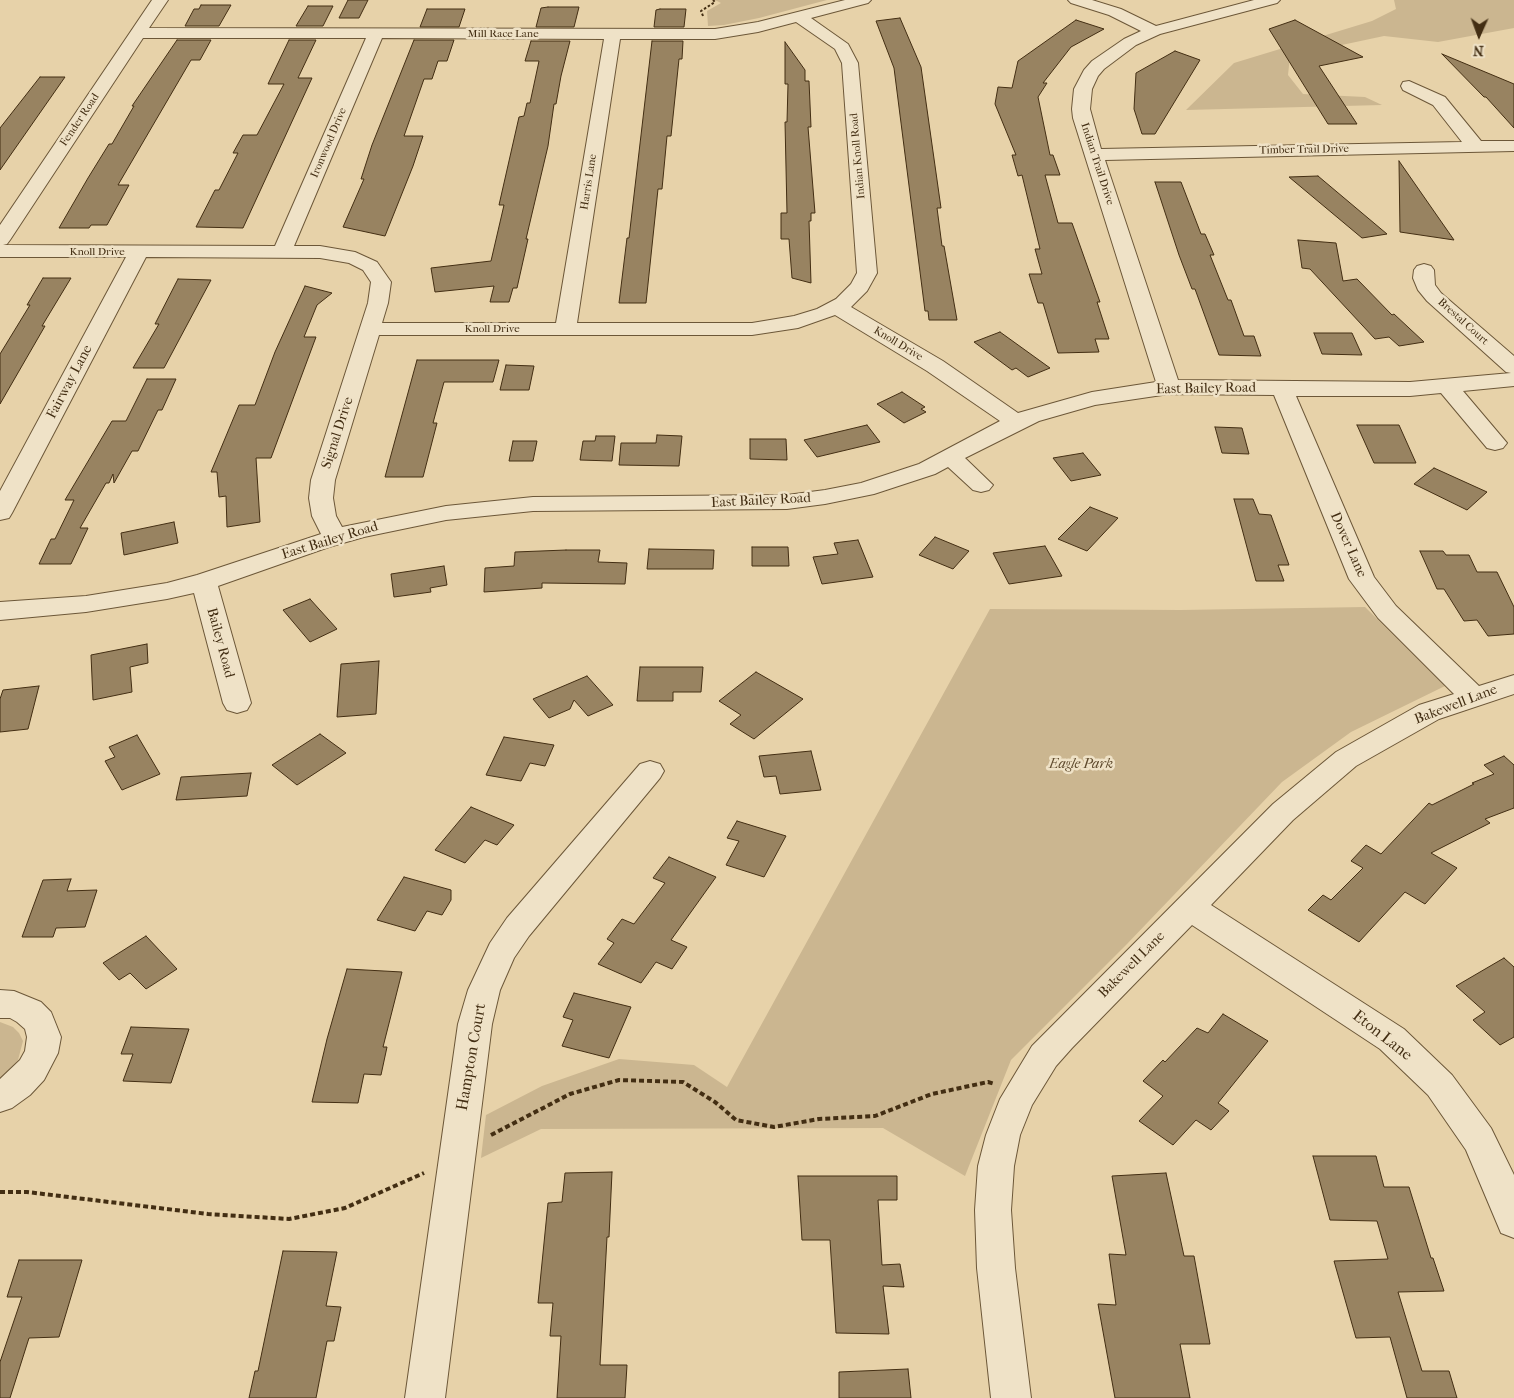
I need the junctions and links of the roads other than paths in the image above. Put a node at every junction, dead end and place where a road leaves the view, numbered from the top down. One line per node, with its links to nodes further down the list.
1 (160, 0): 7 (street, Fender Road)
2 (863, 0): 5 (street, Mill Race Lane)
3 (1076, 0): 6 (street)
4 (1272, 0): 6 (street, Indian Trail Drive)
5 (799, 17): 9 (street, Mill Race Lane); 19 (street, Indian Knoll Road)
6 (1154, 31): 13 (street, Indian Trail Drive)
7 (138, 33): 8 (street, Mill Race Lane); 14 (street, Fender Road)
8 (376, 34): 9 (street, Mill Race Lane); 17 (street, Ironwood Drive)
9 (613, 34): 21 (street, Harris Lane)
10 (1409, 86): 11 (street)
11 (1476, 146): 12 (street, Timber Trail Drive); 13 (street, Timber Trail Drive)
12 (1514, 146)
13 (1094, 155): 25 (street, Indian Trail Drive)
14 (0, 240)
15 (0, 251): 16 (street, Knoll Drive)
16 (139, 252): 17 (street, Knoll Drive); 31 (street, Fairway Lane)
17 (282, 252): 20 (street, Knoll Drive)
18 (1424, 270): 22 (street, Brestal Court)
19 (836, 306): 21 (street, Knoll Drive); 27 (street, Knoll Drive)
20 (371, 329): 21 (street, Knoll Drive); 32 (street, Signal Drive)
21 (565, 330)
22 (1514, 367)
23 (1514, 379): 24 (street, East Bailey Road)
24 (1447, 386): 26 (street, East Bailey Road); 28 (street)
25 (1169, 387): 26 (street, East Bailey Road); 27 (street, East Bailey Road)
26 (1282, 389): 36 (street, Dover Lane)
27 (1016, 422): 29 (street, East Bailey Road)
28 (1495, 443)
29 (950, 458): 30 (street); 32 (street, East Bailey Road)
30 (981, 485)
31 (0, 513)
32 (335, 537): 33 (street, East Bailey Road)
33 (204, 582): 34 (street, East Bailey Road); 37 (street, Bailey Road)
34 (0, 611)
35 (1514, 684): 36 (street, Bakewell Lane)
36 (1474, 697): 39 (street, Bakewell Lane)
37 (236, 703)
38 (650, 771): 43 (street, Hampton Court)
39 (1189, 907): 42 (street, Eton Lane); 44 (street, Bakewell Lane)
40 (0, 1004): 41 (street)
41 (0, 1097)
42 (1514, 1221)
43 (424, 1398)
44 (1011, 1398)

